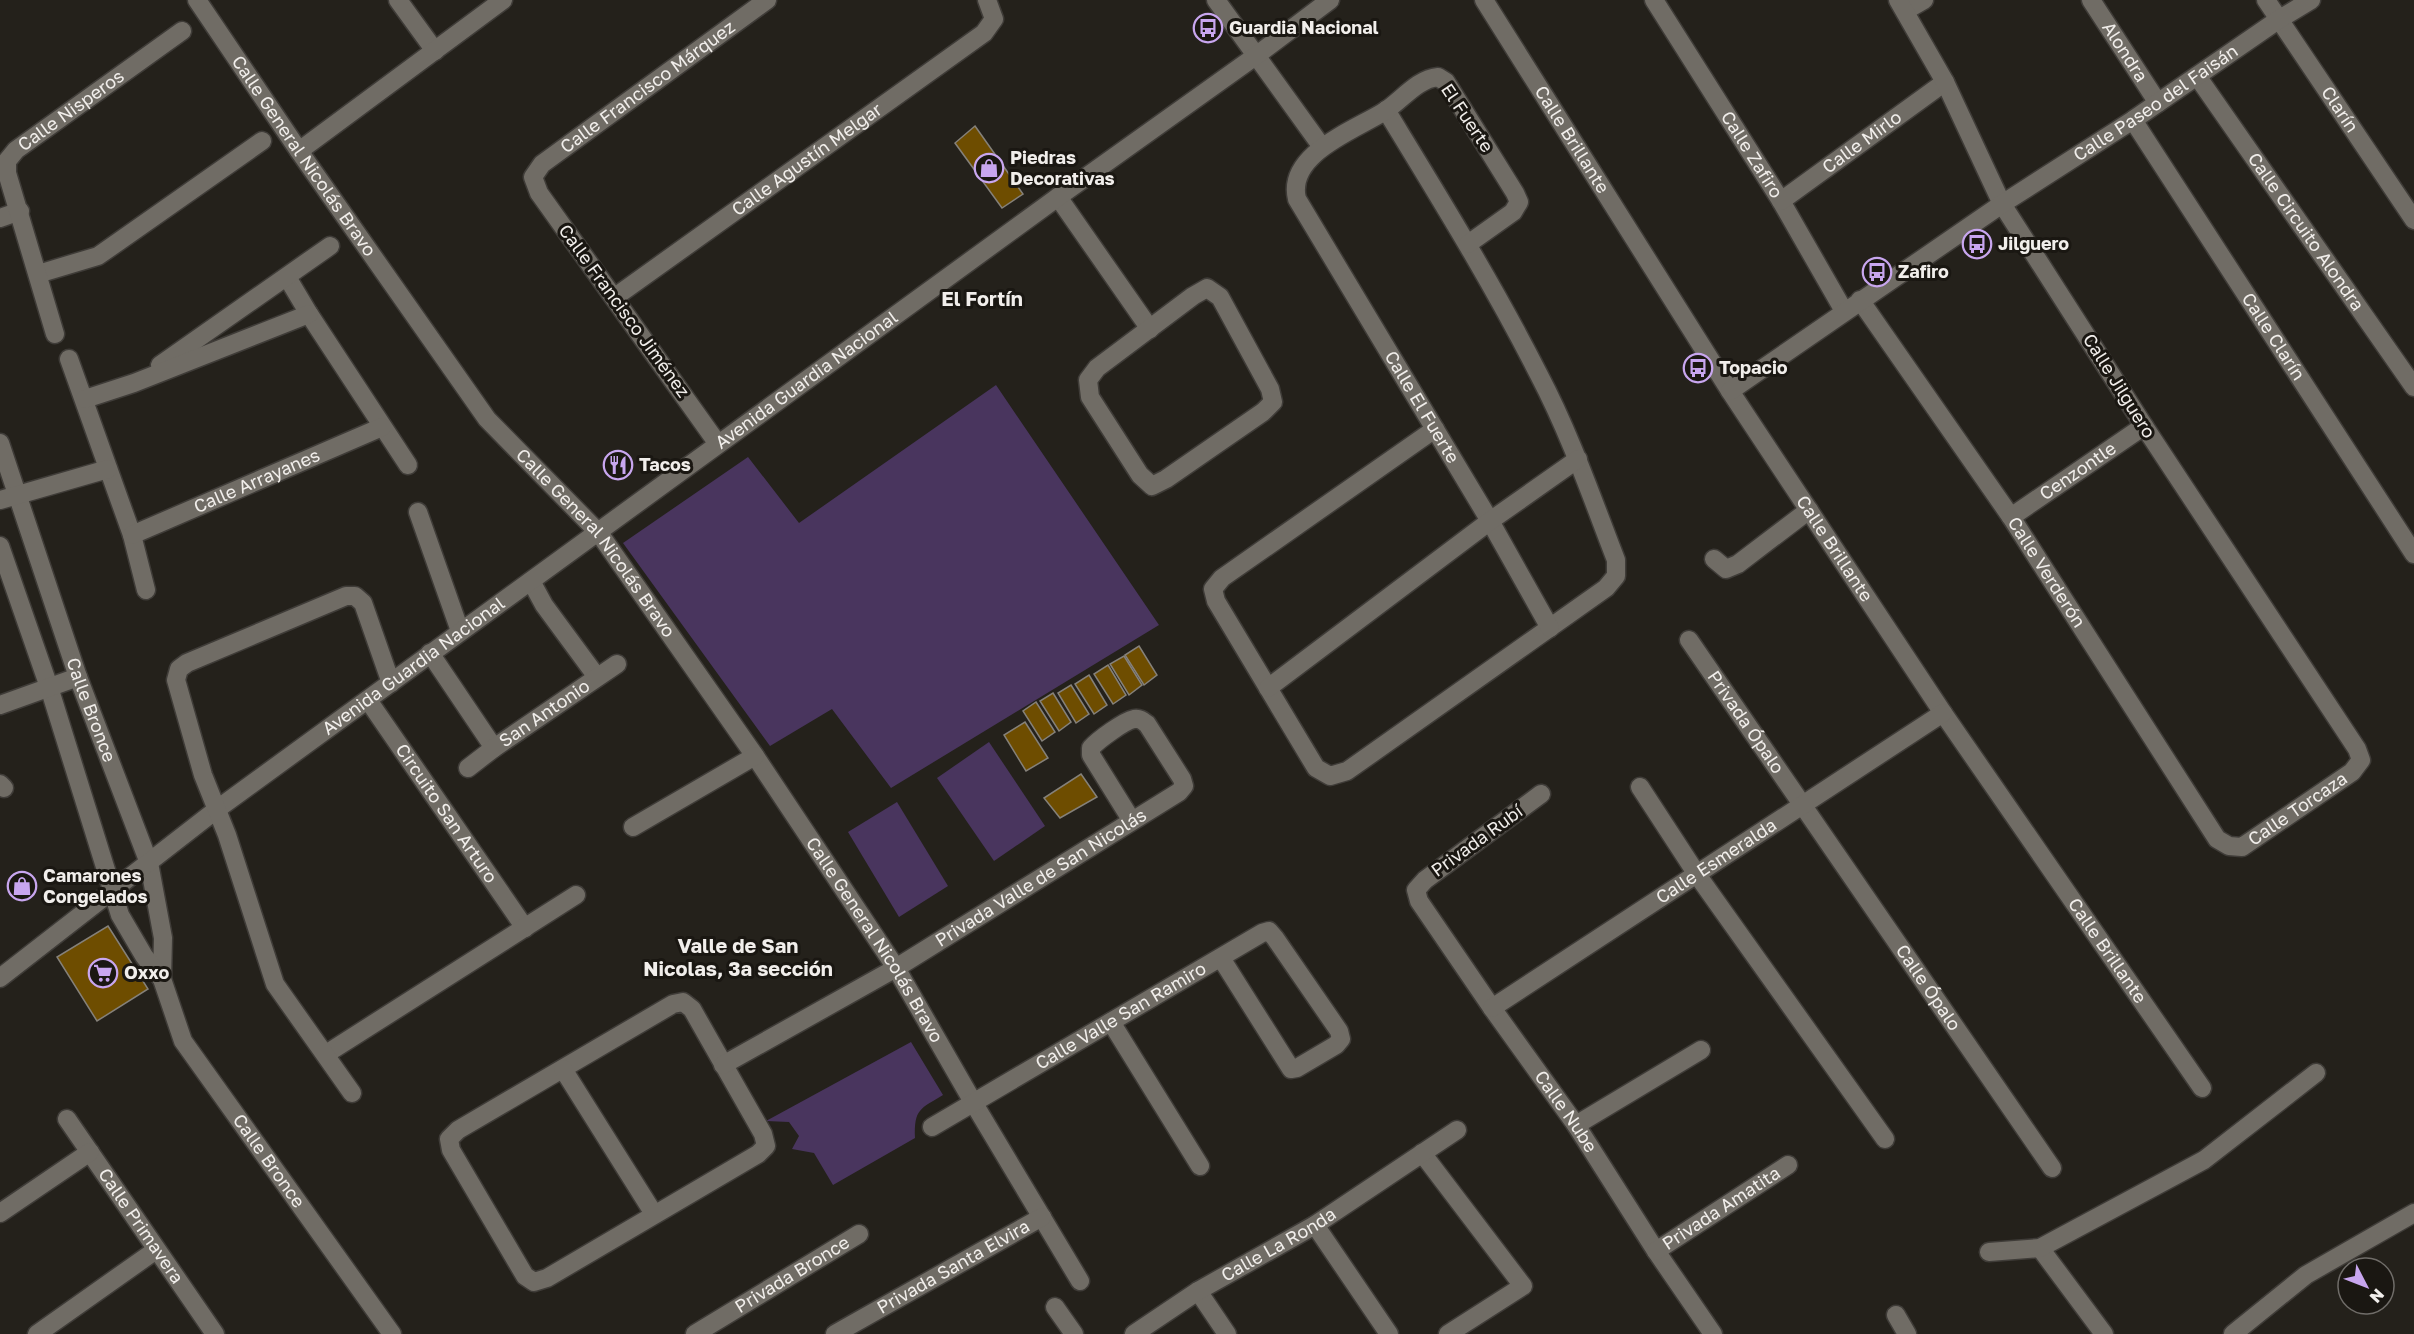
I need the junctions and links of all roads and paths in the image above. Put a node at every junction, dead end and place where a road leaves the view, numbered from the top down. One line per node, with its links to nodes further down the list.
1 (197, 0): 26 (street, Calle General Nicolás Bravo)
2 (398, 0): 17 (street)
3 (503, 0): 17 (street)
4 (767, 0): 27 (street, Calle Francisco Márquez)
5 (987, 0): 39 (street, Calle Agustín Melgar)
6 (1216, 0): 18 (street)
7 (1330, 0): 18 (street, Avenida Guardia Nacional)
8 (1484, 0): 48 (street, Calle Brillante)
9 (1654, 0): 30 (street, Calle Zafiro)
10 (1924, 0): 14 (street)
11 (2091, 0): 21 (street, Alondra)
12 (2266, 0): 15 (street, Clarín)
13 (2311, 0): 15 (street, Calle Paseo del Faisán)
14 (1901, 6): 20 (street, Calle Jilguero)
15 (2278, 20): 19 (street, Calle Paseo del Faisán); 34 (street, Clarín)
16 (182, 30): 32 (street, Calle Nisperos)
17 (435, 51): 26 (street)
18 (1257, 56): 25 (street); 29 (street, Avenida Guardia Nacional)
19 (2197, 76): 21 (street, Calle Paseo del Faisán); 47 (street, Calle Circuito Alondra)
20 (1945, 82): 30 (street, Calle Mirlo); 31 (street, Calle Jilguero)
21 (2158, 103): 23 (street, Calle Paseo del Faisán)
22 (1386, 111): 25 (street, El Fuerte); 35 (street); 35 (street, El Fuerte)
23 (2133, 120): 31 (street, Calle Paseo del Faisán); 66 (street, Calle Clarín)
24 (262, 141): 37 (street)
25 (1322, 147): 28 (street, El Fuerte)
26 (299, 151): 63 (street, Calle General Nicolás Bravo)
27 (533, 177): 39 (street, Calle Francisco Jiménez)
28 (1294, 187): 52 (street, Calle El Fuerte)
29 (1058, 197): 43 (street); 54 (street, Avenida Guardia Nacional)
30 (1781, 201): 41 (street, Calle Zafiro)
31 (2002, 204): 40 (street, Calle Paseo del Faisán); 50 (street, Calle Jilguero)
32 (20, 211): 33 (street); 37 (street, Calle Nisperos)
33 (0, 218)
34 (2414, 220)
35 (1468, 244): 55 (street)
36 (330, 246): 38 (street)
37 (38, 274): 44 (street, Calle Nisperos)
38 (287, 277): 42 (street); 46 (street)
39 (615, 297): 54 (street, Calle Francisco Jiménez)
40 (1860, 300): 41 (street, Calle Paseo del Faisán); 61 (street, Calle Verderón)
41 (1844, 311): 48 (street, Calle Paseo del Faisán)
42 (309, 314): 46 (street); 51 (street)
43 (1150, 329): 43 (street)
44 (55, 334)
45 (69, 359): 49 (street)
46 (134, 383): 49 (street)
47 (2414, 387)
48 (1730, 391): 59 (street, Calle Brillante)
49 (85, 399): 57 (street)
50 (2144, 426): 61 (street, Cenzontle); 85 (street, Calle Jilguero)
51 (382, 427): 56 (street); 64 (street, Calle Arrayanes)
52 (1435, 429): 62 (street, Calle El Fuerte); 79 (street)
53 (0, 443): 58 (street, Calle Bronce)
54 (718, 444): 63 (street, Avenida Guardia Nacional)
55 (1578, 459): 62 (street); 70 (street)
56 (408, 465)
57 (108, 469): 58 (street); 64 (street)
58 (8, 497): 75 (street, Calle Bronce)
59 (1809, 510): 67 (street); 82 (street, Calle Brillante)
60 (418, 512): 71 (street)
61 (2011, 517): 93 (street, Calle Verderón)
62 (1490, 521): 70 (street, Calle El Fuerte); 79 (street)
63 (599, 533): 68 (street, Avenida Guardia Nacional); 84 (street, Calle General Nicolás Bravo)
64 (132, 535): 69 (street)
65 (0, 546): 78 (street, Calle Bronce)
66 (2414, 554)
67 (1714, 559)
68 (531, 581): 71 (street, Avenida Guardia Nacional); 76 (street, San Antonio)
69 (146, 591)
70 (1550, 628): 79 (street)
71 (460, 631): 73 (street, Avenida Guardia Nacional)
72 (1689, 640): 89 (street, Privada Ópalo)
73 (430, 653): 77 (street, Avenida Guardia Nacional); 83 (street, San Antonio)
74 (617, 664): 76 (street, San Antonio)
75 (78, 677): 78 (street); 94 (street, Calle Bronce)
76 (597, 678): 83 (street, San Antonio)
77 (391, 683): 80 (street, Avenida Guardia Nacional); 90 (street)
78 (50, 687): 81 (street); 97 (street, Calle Bronce)
79 (1268, 688)
80 (368, 700): 90 (street, Avenida Guardia Nacional); 99 (street, Circuito San Arturo)
81 (0, 705)
82 (1943, 713): 89 (street, Calle Esmeralda); 111 (street, Calle Brillante)
83 (494, 748): 86 (street, San Antonio)
84 (755, 756): 92 (street); 101 (street, Calle General Nicolás Bravo)
85 (2361, 760): 93 (street, Calle Torcaza)
86 (468, 768)
87 (1640, 787): 95 (street)
88 (1541, 794): 96 (street, Privada Rubí)
89 (1804, 806): 95 (street, Calle Esmeralda); 123 (street, Calle Ópalo)
90 (216, 810): 94 (street, Avenida Guardia Nacional); 107 (street)
91 (1132, 821): 91 (street, Privada Valle de San Nicolás); 101 (street, Privada Valle de San Nicolás)
92 (633, 826)
93 (2229, 846)
94 (149, 863): 97 (street, Avenida Guardia Nacional); 103 (street, Calle Bronce)
95 (1698, 876): 104 (street, Calle Esmeralda); 118 (street)
96 (1416, 890): 104 (street, Calle Nube)
97 (112, 892): 102 (street, Avenida Guardia Nacional); 103 (street, Calle Bronce)
98 (576, 895): 99 (street)
99 (525, 928): 107 (street)
100 (1221, 958): 100 (street, Calle Valle San Ramiro); 105 (street, Calle Valle San Ramiro)
101 (896, 968): 108 (street, Privada Valle de San Nicolás); 113 (street, Calle General Nicolás Bravo)
102 (0, 978)
103 (162, 979): 140 (street, Calle Bronce)
104 (1492, 1008): 115 (street, Calle Nube)
105 (1111, 1022): 113 (street, Calle Valle San Ramiro); 122 (street)
106 (1701, 1050): 115 (street)
107 (326, 1054): 112 (street)
108 (723, 1065): 109 (street); 126 (street)
109 (563, 1069): 126 (street); 126 (street)
110 (2316, 1073): 130 (street)
111 (2202, 1088)
112 (351, 1093)
113 (973, 1102): 116 (street, Calle Valle San Ramiro); 127 (street, Calle General Nicolás Bravo)
114 (67, 1119): 119 (street, Calle Primavera)
115 (1576, 1125): 132 (street, Calle Nube)
116 (932, 1127)
117 (1457, 1130): 120 (street, Calle La Ronda)
118 (1885, 1139)
119 (90, 1152): 124 (street); 131 (street, Calle Primavera)
120 (1422, 1153): 128 (street, Calle La Ronda); 147 (street)
121 (1788, 1165): 132 (street, Privada Amatita)
122 (1200, 1166)
123 (2052, 1168)
124 (0, 1213)
125 (2414, 1213): 151 (street)
126 (654, 1214)
127 (1042, 1217): 134 (street, Calle General Nicolás Bravo); 142 (street, Privada Santa Elvira)
128 (1315, 1225): 135 (street, Calle La Ronda); 146 (street)
129 (859, 1234): 141 (street, Privada Bronce)
130 (2040, 1248): 133 (street); 150 (street)
131 (156, 1250): 138 (street); 139 (street, Calle Primavera)
132 (1656, 1251): 148 (street, Calle Nube)
133 (1989, 1252)
134 (1080, 1281)
135 (1198, 1291): 144 (street, Calle La Ronda); 145 (street)
136 (1055, 1307): 143 (street)
137 (1896, 1315): 149 (street)
138 (37, 1334)
139 (215, 1334)
140 (392, 1334)
141 (695, 1334)
142 (835, 1334)
143 (1074, 1334)
144 (1134, 1334)
145 (1227, 1334)
146 (1389, 1334)
147 (1448, 1334)
148 (1713, 1334)
149 (1907, 1334)
150 (2104, 1334)
151 (2233, 1334)

